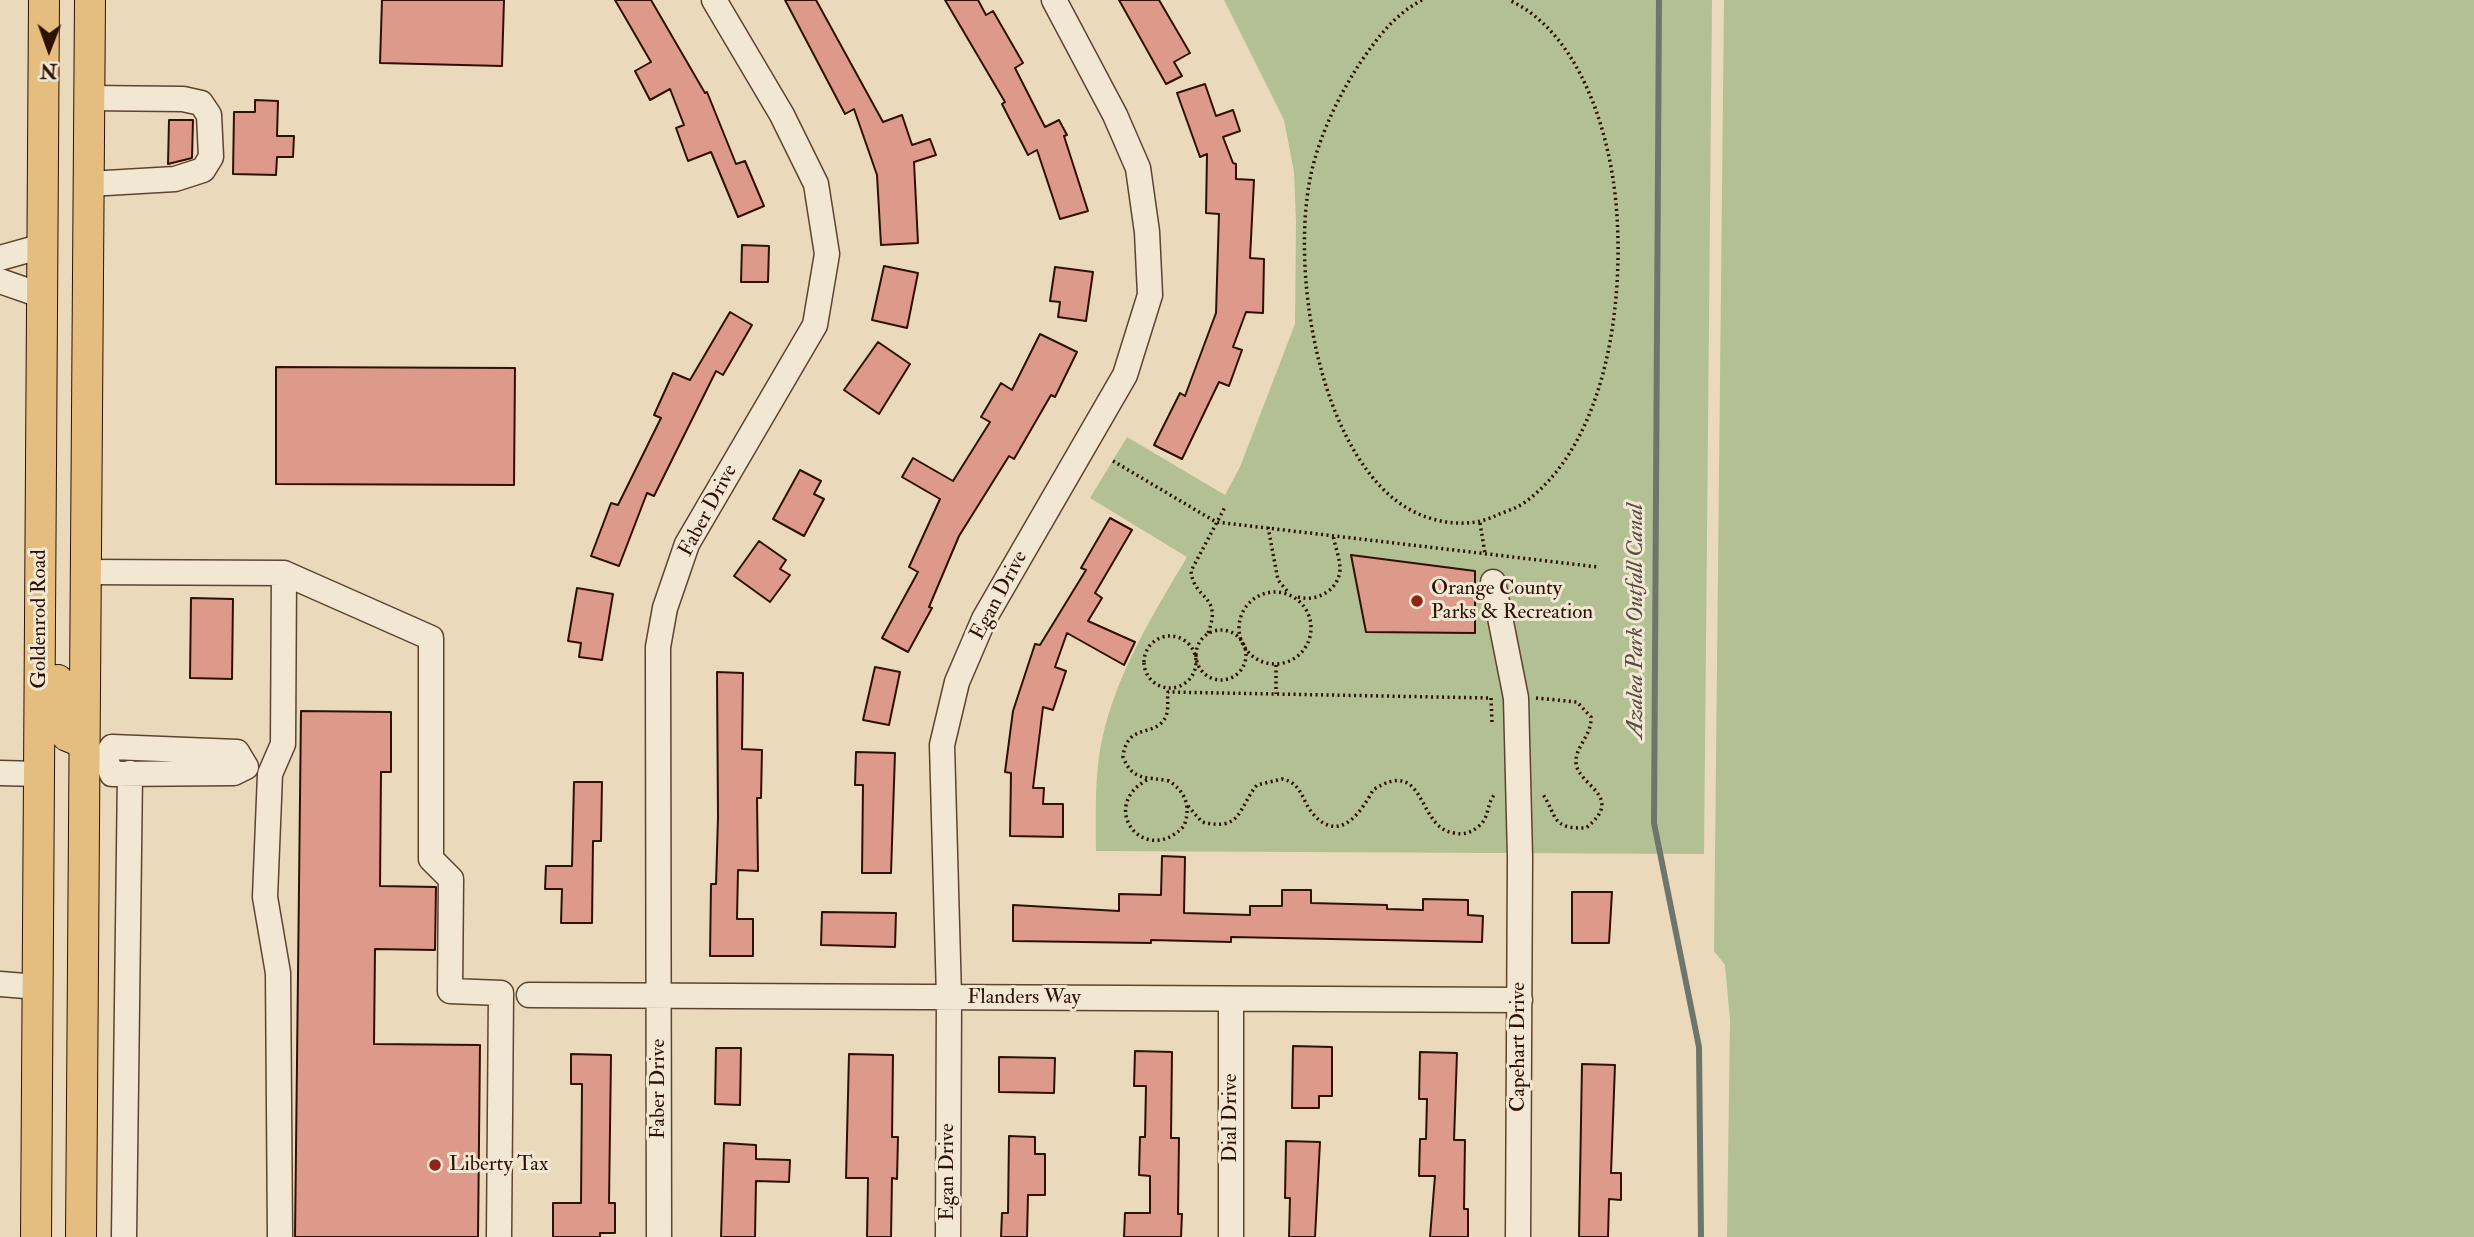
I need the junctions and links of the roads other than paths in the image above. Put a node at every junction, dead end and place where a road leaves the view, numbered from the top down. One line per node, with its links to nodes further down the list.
1 (44, 0): 7 (main road, Goldenrod Road)
2 (90, 0): 5 (main road)
3 (715, 0): 26 (street, Faber Drive)
4 (1054, 0): 27 (street, Egan Drive)
5 (89, 98): 6 (main road); 6 (street)
6 (89, 184): 11 (main road)
7 (43, 246): 8 (street); 10 (main road, Goldenrod Road)
8 (0, 258)
9 (0, 281): 10 (street)
10 (43, 296): 14 (main road, Goldenrod Road)
11 (85, 572): 12 (street); 16 (main road)
12 (284, 573): 21 (street); 36 (street)
13 (1493, 582): 29 (street, Capehart Drive)
14 (40, 605): 16 (main road); 20 (main road, Goldenrod Road)
15 (141, 747): 16 (street); 17 (street); 19 (street)
16 (91, 753): 19 (street); 22 (main road)
17 (246, 768): 19 (street); 21 (street)
18 (0, 773): 20 (street)
19 (135, 773): 34 (street)
20 (39, 774): 22 (main road); 24 (main road, Goldenrod Road)
21 (270, 774): 35 (street)
22 (83, 902): 33 (main road)
23 (0, 984): 24 (street)
24 (38, 987): 30 (main road, Goldenrod Road)
25 (529, 995): 26 (street, Flanders Way)
26 (659, 996): 27 (street, Flanders Way); 37 (street, Faber Drive)
27 (949, 997): 28 (street, Flanders Way); 38 (street, Egan Drive)
28 (1231, 999): 29 (street, Flanders Way); 39 (street, Dial Drive)
29 (1520, 1000): 40 (street, Capehart Drive)
30 (38, 1138): 31 (main road, Goldenrod Road); 32 (main road)
31 (36, 1237)
32 (54, 1237)
33 (81, 1237)
34 (124, 1237)
35 (280, 1237)
36 (499, 1237)
37 (659, 1237)
38 (948, 1237)
39 (1231, 1237)
40 (1518, 1237)

